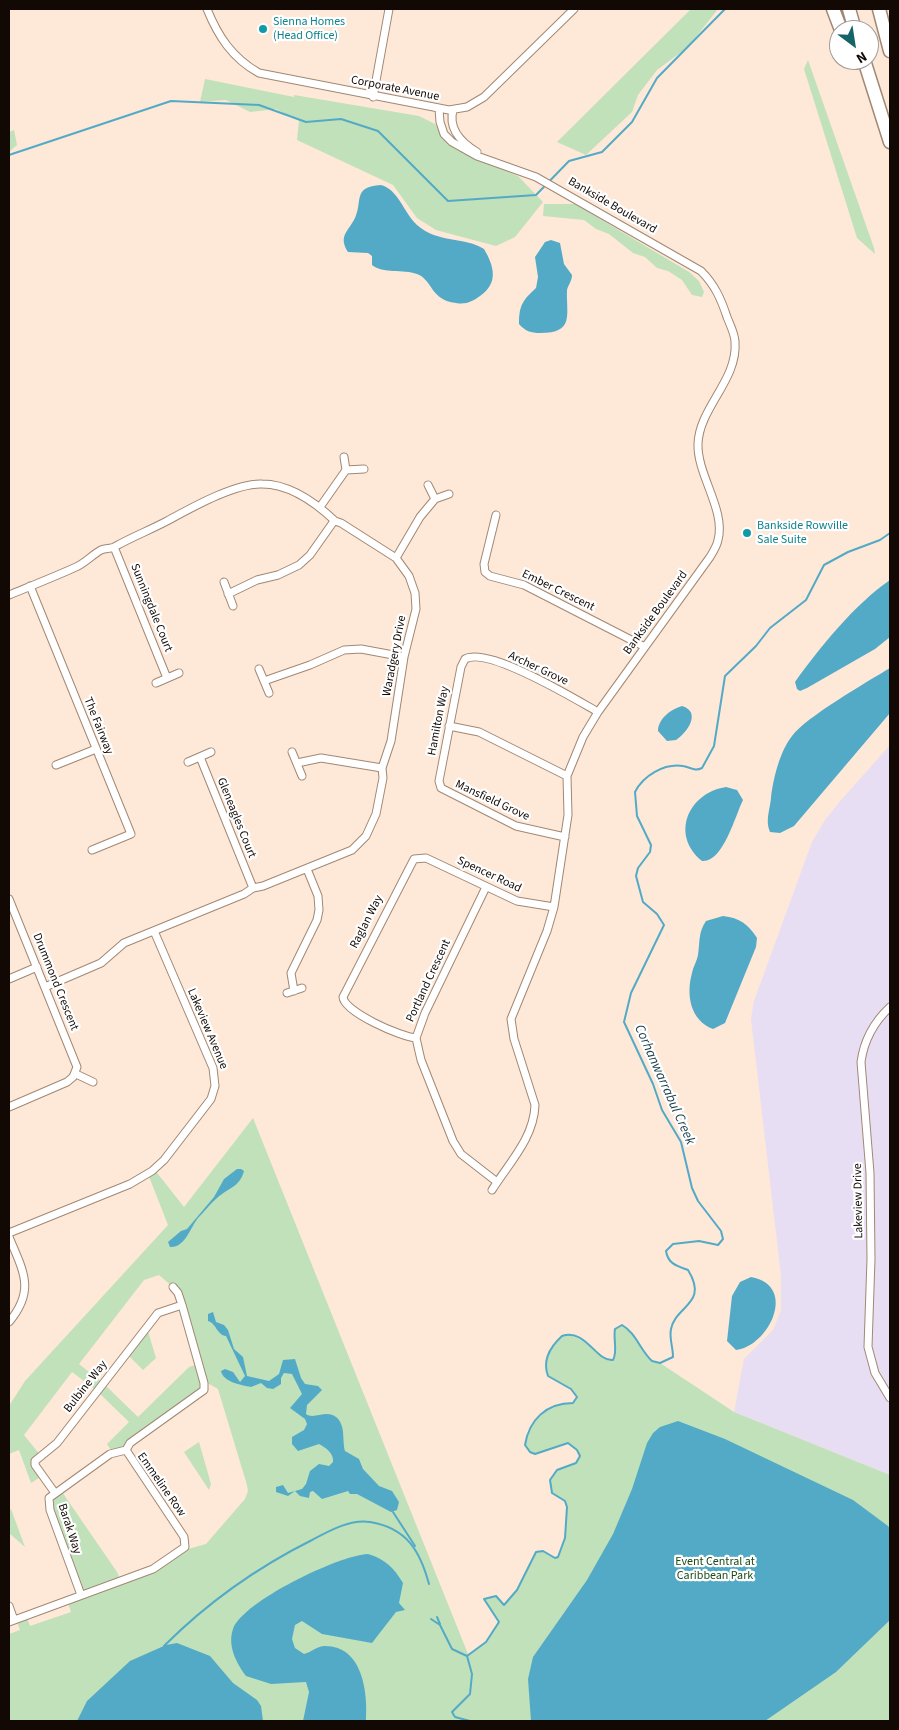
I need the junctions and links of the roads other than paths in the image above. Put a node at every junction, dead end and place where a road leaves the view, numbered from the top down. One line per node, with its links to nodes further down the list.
1 (207, 9): 8 (street, Corporate Avenue)
2 (389, 9): 8 (street)
3 (574, 9): 11 (street, Corporate Avenue)
4 (879, 9): 5 (highway)
5 (890, 51)
6 (860, 70): 9 (highway)
7 (867, 70): 9 (highway)
8 (373, 97): 10 (street, Corporate Avenue)
9 (875, 98): 12 (highway)
10 (439, 109): 11 (street, Corporate Avenue); 13 (street, Bankside Boulevard)
11 (453, 110): 13 (street, Bankside Boulevard)
12 (890, 142)
13 (490, 160): 30 (street, Bankside Boulevard)
14 (344, 457): 16 (street)
15 (364, 469): 16 (street)
16 (346, 470): 20 (street)
17 (428, 485): 19 (street)
18 (449, 494): 19 (street)
19 (434, 499): 24 (street)
20 (320, 507): 22 (street, Waradgery Drive); 23 (street, Waradgery Drive)
21 (496, 515): 30 (street, Ember Crescent)
22 (334, 521): 24 (street, Waradgery Drive); 27 (street)
23 (114, 547): 26 (street, Waradgery Drive); 35 (street, Sunningdale Court)
24 (396, 558): 31 (street, Waradgery Drive)
25 (224, 582): 27 (street)
26 (30, 586): 28 (street, Waradgery Drive); 41 (street, The Fairway)
27 (228, 594): 29 (street)
28 (9, 595)
29 (233, 606)
30 (645, 647): 39 (street, Bankside Boulevard)
31 (404, 657): 36 (street); 48 (street, Waradgery Drive)
32 (466, 660): 39 (street, Archer Grove); 40 (street, Hamilton Way)
33 (259, 669): 36 (street)
34 (179, 673): 35 (street)
35 (167, 678): 37 (street)
36 (264, 681): 38 (street)
37 (156, 683)
38 (269, 693)
39 (598, 712): 50 (street, Bankside Boulevard)
40 (449, 726): 50 (street); 51 (street, Hamilton Way)
41 (96, 749): 47 (street); 53 (street, The Fairway)
42 (211, 752): 44 (street)
43 (292, 752): 46 (street)
44 (200, 757): 45 (street); 57 (street, Gleneagles Court)
45 (188, 762)
46 (297, 763): 48 (street); 49 (street)
47 (56, 765)
48 (382, 768): 55 (street, Waradgery Drive)
49 (302, 776)
50 (567, 776): 52 (street, Bankside Boulevard)
51 (441, 788): 52 (street, Mansfield Grove)
52 (565, 837): 59 (street, Bankside Boulevard)
53 (92, 850)
54 (418, 857): 56 (street, Spencer Road); 66 (street, Raglan Way)
55 (308, 869): 57 (street, Waradgery Drive); 64 (street)
56 (486, 887): 59 (street, Spencer Road); 66 (street, Portland Crescent)
57 (253, 888): 60 (street, Waradgery Drive)
58 (9, 899): 61 (street, Drummond Crescent)
59 (554, 907): 70 (street, Bankside Boulevard)
60 (154, 931): 63 (street, Waradgery Drive); 72 (street, Lakeview Avenue)
61 (37, 967): 62 (street); 63 (street, Drummond Crescent)
62 (9, 979)
63 (45, 987): 67 (street, Drummond Crescent)
64 (302, 988)
65 (890, 1007): 76 (street, Lakeview Drive)
66 (416, 1038): 70 (street, Portland Crescent)
67 (76, 1074): 68 (street); 69 (street)
68 (93, 1082)
69 (9, 1106)
70 (497, 1182): 71 (street, Bankside Boulevard)
71 (492, 1190)
72 (9, 1235): 75 (street)
73 (173, 1287): 74 (street, Emmeline Row)
74 (182, 1305): 77 (street, Emmeline Row); 78 (street, Bulbine Way)
75 (9, 1322)
76 (890, 1398)
77 (126, 1450): 78 (street, Barak Way); 79 (street, Emmeline Row)
78 (54, 1493): 79 (street, Barak Way)
79 (81, 1595): 81 (street, Emmeline Row)
80 (9, 1606): 81 (street)
81 (11, 1621)

